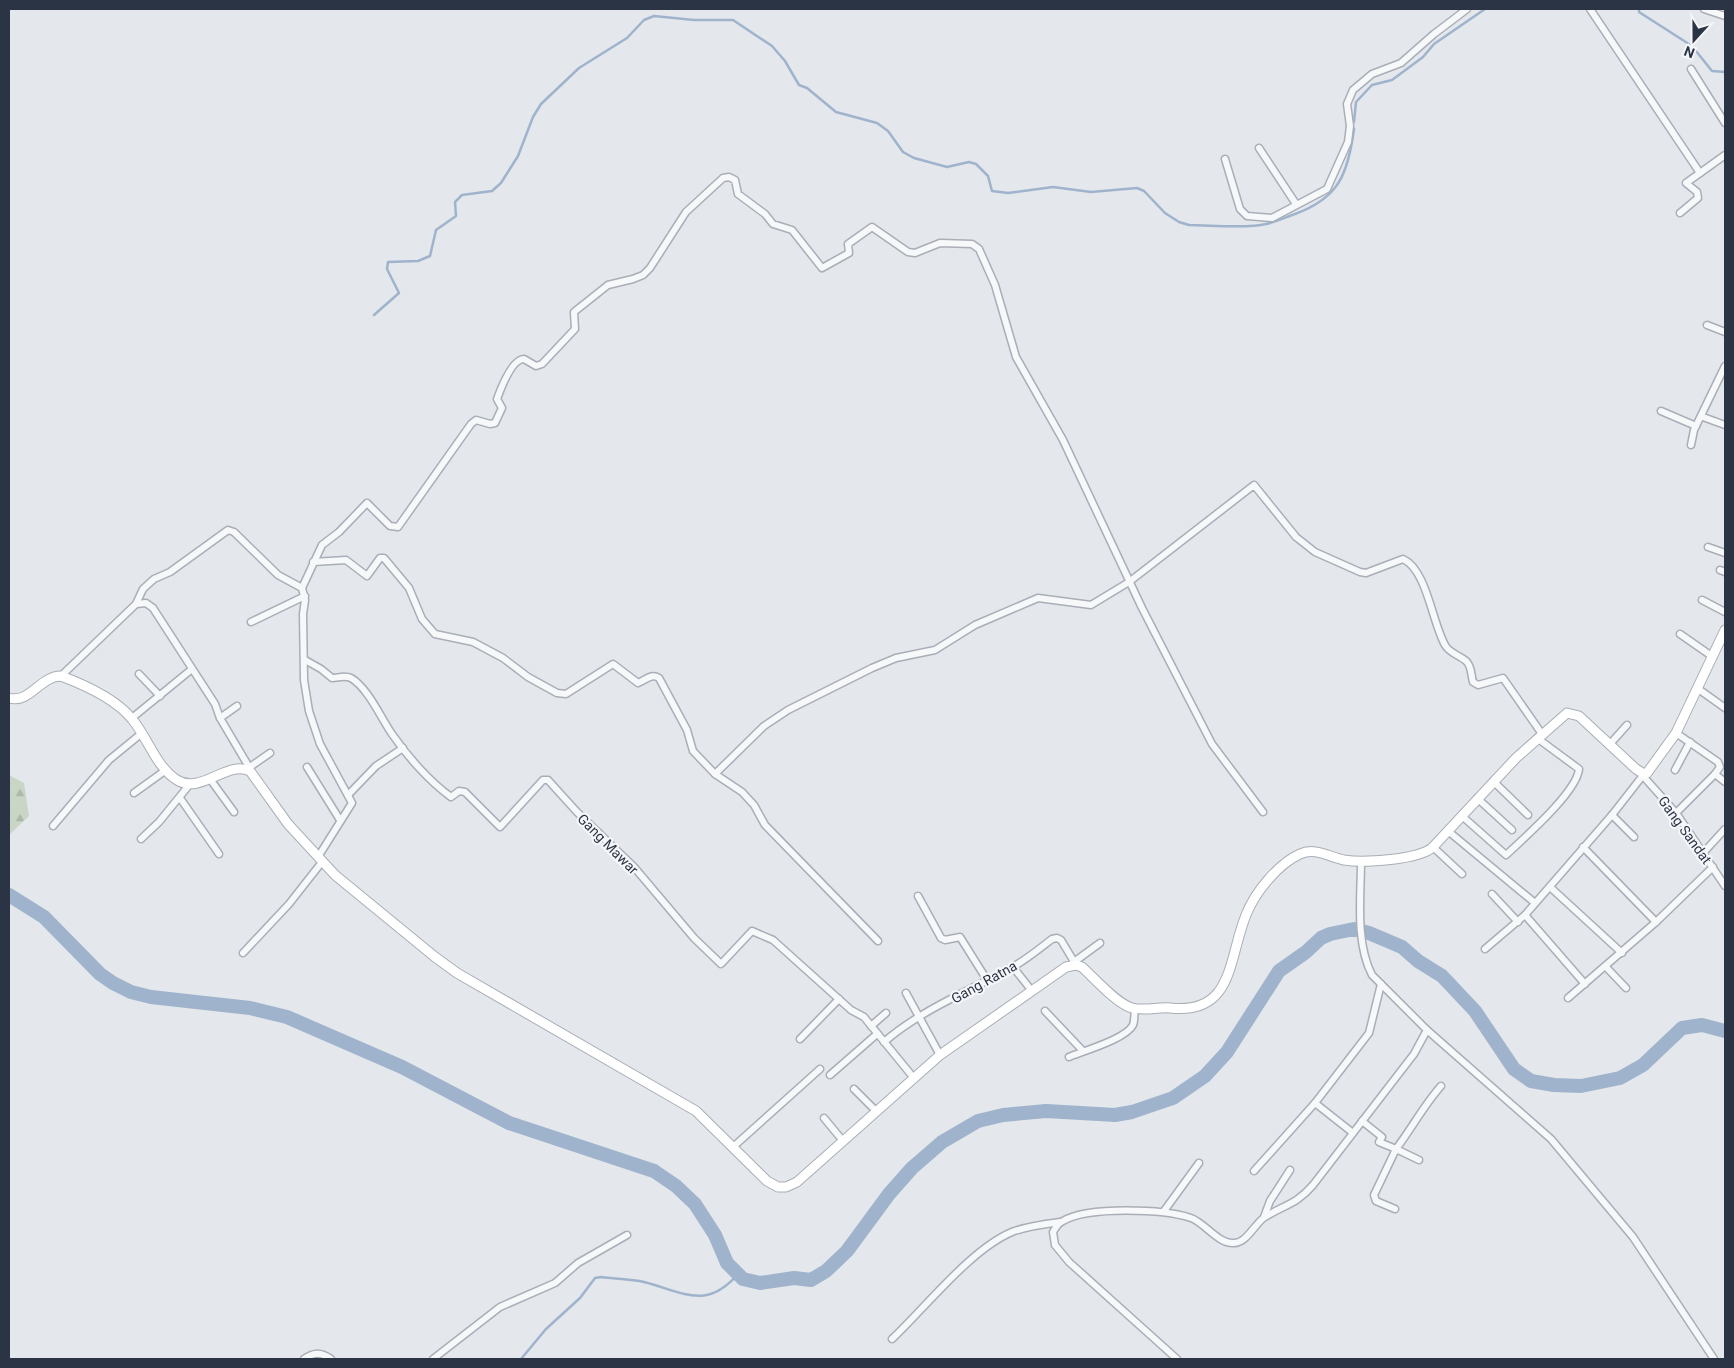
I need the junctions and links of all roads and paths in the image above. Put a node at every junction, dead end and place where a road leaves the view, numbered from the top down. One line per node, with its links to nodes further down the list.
1 (1467, 9): 11 (street)
2 (1590, 9): 10 (street)
3 (1704, 9): 4 (street)
4 (1725, 16)
5 (1691, 69): 6 (street)
6 (1725, 123)
7 (1259, 148): 11 (street)
8 (1725, 156): 10 (street)
9 (1225, 159): 11 (street)
10 (1700, 173): 12 (street)
11 (1296, 204)
12 (1680, 213)
13 (1707, 325): 14 (street)
14 (1725, 332)
15 (1725, 366): 17 (street)
16 (1661, 410): 19 (street)
17 (1703, 416): 18 (street); 19 (street)
18 (1725, 425)
19 (1696, 426): 20 (street)
20 (1691, 445)
21 (1708, 547): 22 (street)
22 (1725, 553)
23 (313, 562): 24 (street); 25 (street); 57 (street)
24 (1129, 582): 48 (street); 57 (street); 69 (street)
25 (302, 588): 26 (street); 28 (street)
26 (305, 596): 30 (street); 34 (street)
27 (1702, 600): 29 (street)
28 (136, 604): 35 (street); 37 (street)
29 (1725, 612)
30 (251, 622)
31 (1725, 630): 33 (street)
32 (1680, 634): 33 (street)
33 (1712, 656): 38 (street)
34 (305, 660): 51 (street, Gang Mawar); 65 (street)
35 (192, 669): 39 (street); 44 (street)
36 (139, 674): 39 (street)
37 (61, 676): 40 (street); 43 (street)
38 (1697, 688): 42 (street); 46 (street)
39 (160, 696): 43 (street)
40 (9, 698)
41 (237, 706): 44 (street)
42 (1725, 708)
43 (132, 718): 47 (street)
44 (220, 718): 54 (street)
45 (1627, 724): 50 (street)
46 (1676, 732): 49 (street); 59 (street)
47 (142, 733): 55 (street); 75 (street)
48 (1539, 736): 50 (street); 61 (street); 73 (street)
49 (1690, 742): 56 (street); 58 (street)
50 (1610, 744): 59 (street)
51 (403, 748): 65 (street); 112 (street, Gang Mawar)
52 (270, 753): 54 (street)
53 (307, 767): 74 (street)
54 (248, 768): 60 (street); 85 (street)
55 (166, 770): 63 (street); 64 (street)
56 (1675, 770)
57 (715, 774): 97 (street)
58 (1715, 774): 62 (street); 70 (street)
59 (1643, 775): 70 (street, Gang Sandat); 72 (street)
60 (210, 779): 63 (street); 68 (street)
61 (1493, 781): 67 (street); 71 (street)
62 (1725, 782)
63 (190, 784): 66 (street)
64 (134, 792)
65 (348, 795): 74 (street)
66 (180, 798): 80 (street); 84 (street)
67 (1477, 798): 73 (street); 77 (street)
68 (234, 812)
69 (1263, 812)
70 (1676, 813): 83 (street, Gang Sandat)
71 (1528, 815)
72 (1612, 815): 79 (street); 82 (street)
73 (1462, 816): 78 (street)
74 (340, 820): 85 (street)
75 (53, 826)
76 (1725, 829): 83 (street)
77 (1512, 830)
78 (1448, 831): 81 (street); 93 (street)
79 (1634, 837)
80 (141, 839)
81 (1433, 847): 86 (street); 88 (street)
82 (1583, 847): 90 (street); 96 (street)
83 (1704, 852): 87 (street, Gang Sandat)
84 (219, 854)
85 (320, 859): 100 (street); 136 (street)
86 (1360, 861): 106 (street); 113 (street)
87 (1713, 868): 89 (street, Gang Sandat); 96 (street)
88 (1462, 874)
89 (1725, 886)
90 (1550, 887): 93 (street); 101 (street)
91 (1492, 894): 95 (street)
92 (918, 896): 105 (street)
93 (1535, 903): 94 (street)
94 (1524, 915): 95 (street); 107 (street)
95 (1518, 922): 99 (street)
96 (1656, 922): 101 (street)
97 (878, 941)
98 (1100, 943): 102 (street)
99 (1485, 949)
100 (244, 953)
101 (1622, 953): 104 (street)
102 (1075, 963): 103 (street, Gang Ratna); 109 (street); 113 (street)
103 (1013, 967): 105 (street, Gang Ratna); 109 (street)
104 (1606, 967): 107 (street); 108 (street)
105 (987, 980): 116 (street, Gang Ratna)
106 (1380, 984): 118 (street); 130 (street)
107 (1585, 984): 111 (street)
108 (1626, 988)
109 (1032, 991): 123 (street)
110 (906, 993): 116 (street)
111 (1568, 998)
112 (839, 999): 117 (street, Gang Mawar); 120 (street)
113 (1135, 1008): 122 (street)
114 (1045, 1011): 122 (street)
115 (886, 1013): 117 (street)
116 (921, 1017): 121 (street, Gang Ratna); 123 (street)
117 (871, 1026): 119 (street, Gang Mawar)
118 (1427, 1030): 133 (street); 152 (street)
119 (877, 1034): 121 (street, Gang Mawar); 126 (street)
120 (800, 1039)
121 (884, 1042): 127 (street, Gang Mawar)
122 (1083, 1051): 124 (street)
123 (940, 1055): 127 (street)
124 (1069, 1057)
125 (820, 1069): 136 (street)
126 (830, 1075)
127 (913, 1076): 131 (street)
128 (1441, 1086): 137 (street)
129 (854, 1089): 131 (street)
130 (1316, 1103): 134 (street); 141 (street)
131 (876, 1110): 135 (street)
132 (824, 1118): 135 (street)
133 (1362, 1121): 134 (street); 137 (street)
134 (1353, 1133): 144 (street)
135 (843, 1141): 136 (street)
136 (733, 1147)
137 (1396, 1149): 138 (street); 142 (street)
138 (1419, 1160)
139 (1199, 1163): 143 (street)
140 (1290, 1170): 144 (street)
141 (1254, 1172)
142 (1395, 1209)
143 (1164, 1211): 144 (street); 145 (street)
144 (1264, 1217)
145 (1060, 1222): 147 (street); 151 (street)
146 (627, 1236): 150 (street)
147 (892, 1339)
148 (304, 1359): 149 (street)
149 (331, 1359)
150 (433, 1359)
151 (1177, 1359)
152 (1714, 1359)

